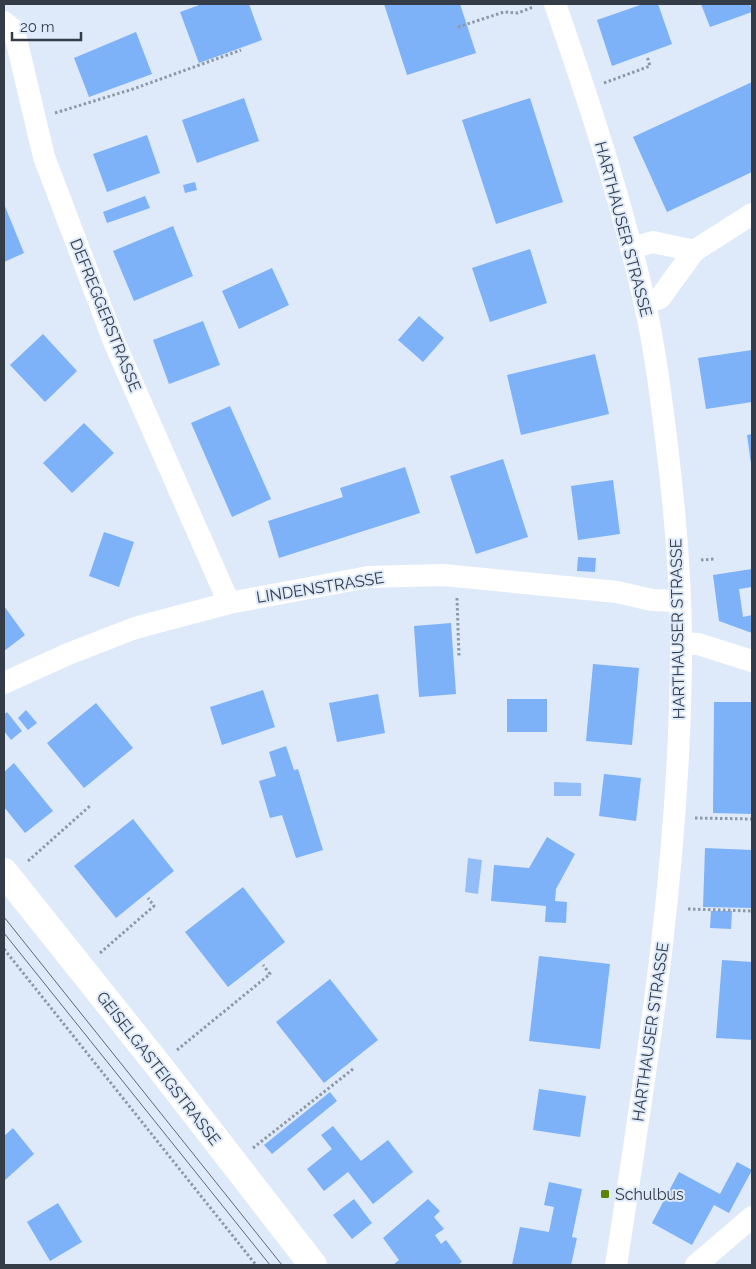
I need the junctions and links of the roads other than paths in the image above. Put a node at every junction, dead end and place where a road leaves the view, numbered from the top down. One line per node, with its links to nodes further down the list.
1 (545, 5): 4 (street, HARTHAUSER STRASSE)
2 (4, 22): 8 (street, DEFREGGERSTRASSE)
3 (752, 214): 5 (street)
4 (631, 248): 5 (street); 6 (street, HARTHAUSER STRASSE)
5 (694, 251): 6 (street)
6 (644, 302): 7 (street, HARTHAUSER STRASSE)
7 (680, 601): 8 (street, LINDENSTRASSE); 9 (street, HARTHAUSER STRASSE)
8 (229, 603): 11 (street, LINDENSTRASSE)
9 (681, 643): 10 (street); 15 (street, HARTHAUSER STRASSE)
10 (752, 661)
11 (4, 682)
12 (6, 875): 14 (main road, GEISELGASTEIGSTRASSE)
13 (752, 1217): 16 (street)
14 (313, 1265)
15 (616, 1265)
16 (696, 1265)

